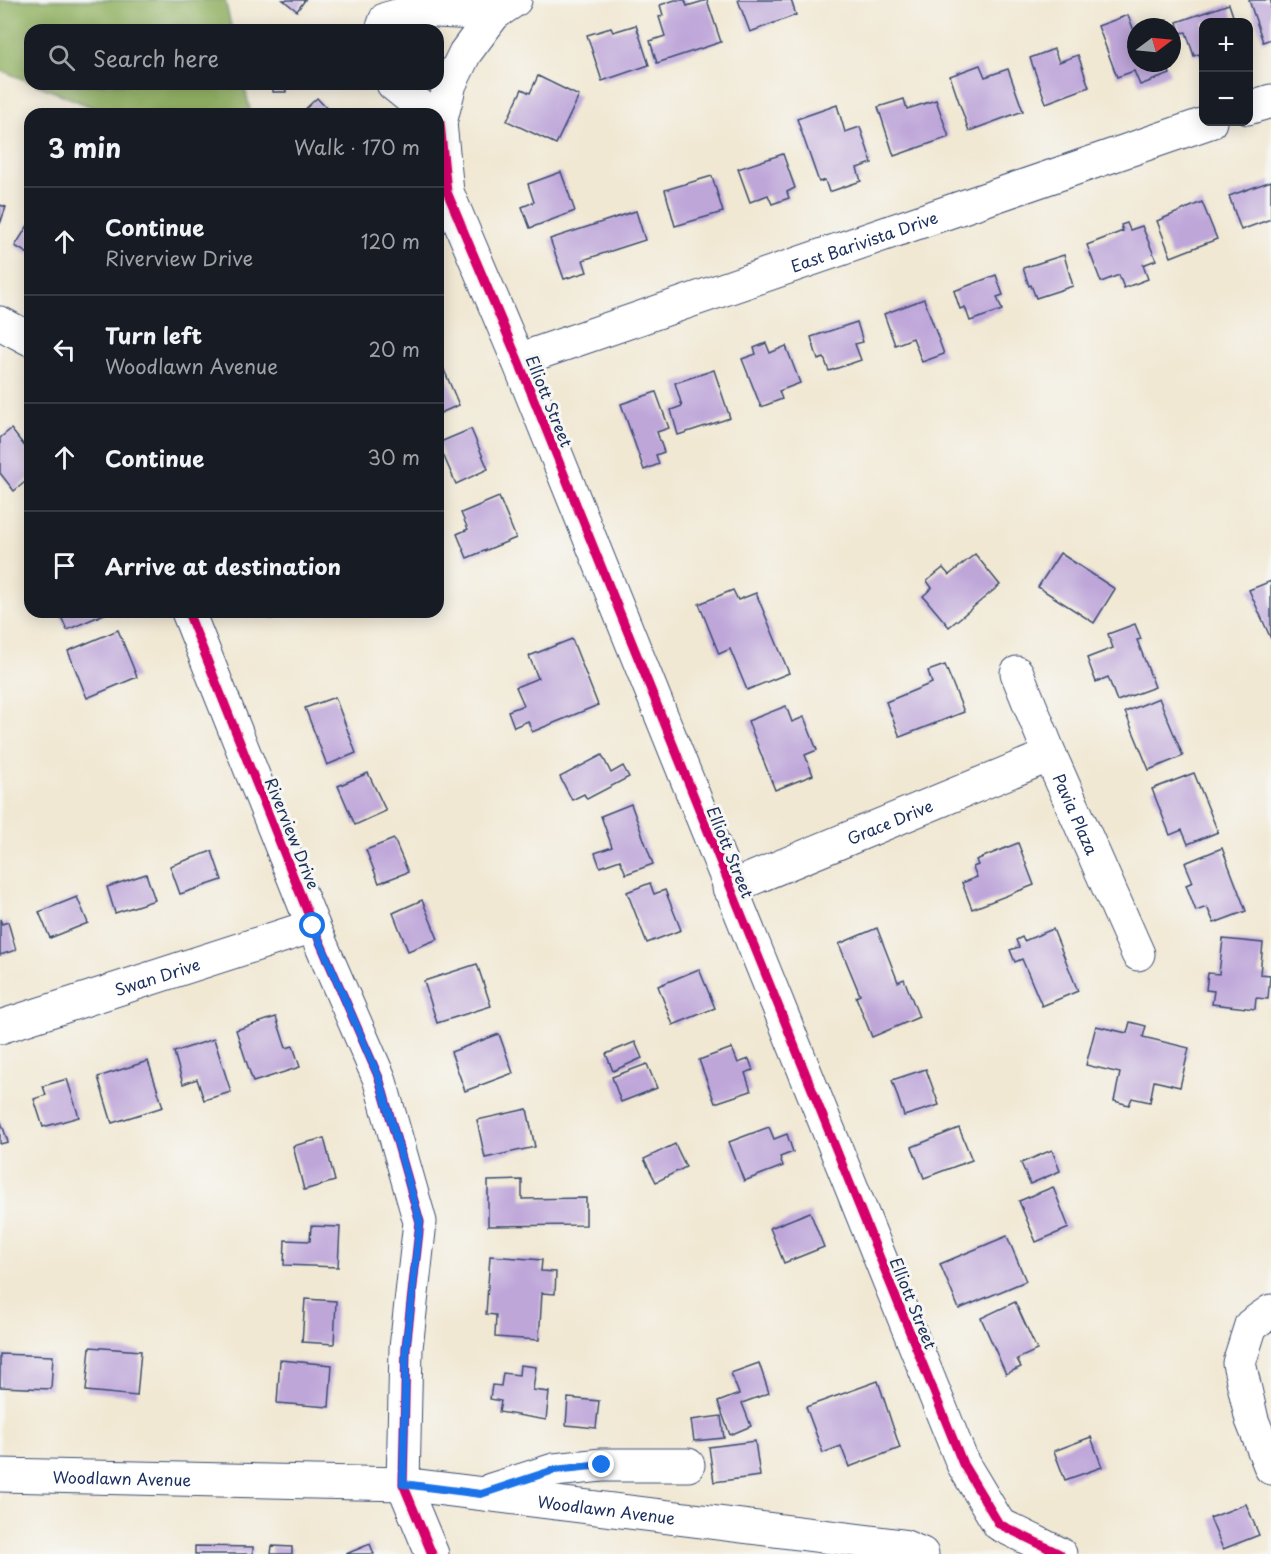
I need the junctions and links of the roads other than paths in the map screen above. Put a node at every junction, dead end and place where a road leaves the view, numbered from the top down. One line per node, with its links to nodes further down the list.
1 (505, 7): 2 (street); 7 (street)
2 (384, 24)
3 (400, 90): 6 (street)
4 (1271, 101): 5 (street)
5 (1253, 106)
6 (422, 108)
7 (440, 108)
8 (1199, 126): 12 (street, East Barivista Drive)
9 (444, 172): 12 (street, Elliott Street)
10 (0, 323): 11 (street)
11 (24, 336)
12 (518, 360): 16 (street, Elliott Street)
13 (190, 618): 17 (street, Riverview Drive)
14 (1017, 673): 15 (street, Pavia Plaza)
15 (1050, 755): 16 (street, Grace Drive); 18 (street, Pavia Plaza)
16 (729, 888): 28 (street, Elliott Street)
17 (313, 926): 19 (street, Swan Drive); 24 (street, Riverview Drive)
18 (1138, 954)
19 (0, 1028)
20 (1271, 1311): 22 (street)
21 (688, 1464): 25 (street)
22 (1271, 1468)
23 (0, 1475): 24 (street, Woodlawn Avenue)
24 (403, 1484): 25 (street, Woodlawn Avenue); 26 (street, Riverview Drive)
25 (481, 1494): 27 (street, Woodlawn Avenue)
26 (432, 1554)
27 (922, 1554)
28 (1060, 1554)

